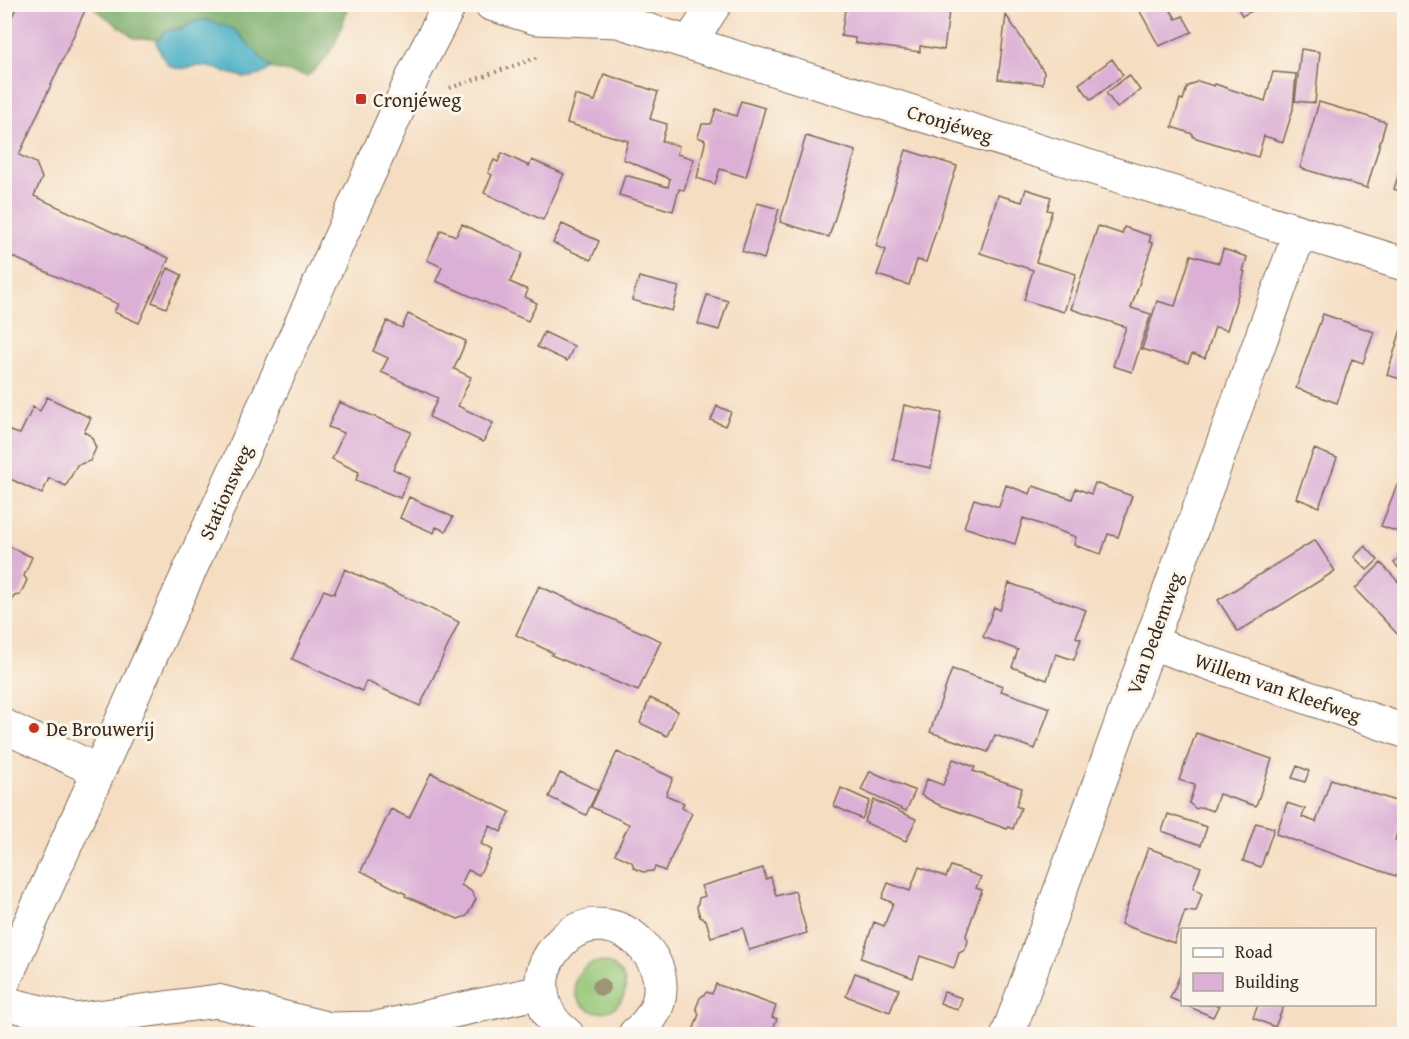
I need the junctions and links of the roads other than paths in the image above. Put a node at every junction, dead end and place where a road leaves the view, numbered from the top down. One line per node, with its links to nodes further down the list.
1 (450, 4): 10 (street, Stationsweg)
2 (491, 4): 4 (street, Cronjéweg)
3 (716, 4): 4 (street)
4 (690, 42): 5 (street, Cronjéweg)
5 (1300, 232): 6 (street, Cronjéweg); 7 (street, Van Dedemweg)
6 (1404, 264)
7 (1151, 643): 9 (street, Willem van Kleefweg); 16 (street, Van Dedemweg)
8 (4, 726): 10 (street)
9 (1404, 730)
10 (98, 771): 11 (street, Stationsweg)
11 (4, 981)
12 (541, 992): 13 (street); 14 (street); 15 (street)
13 (4, 1003)
14 (567, 1035)
15 (635, 1035)
16 (1008, 1035)

